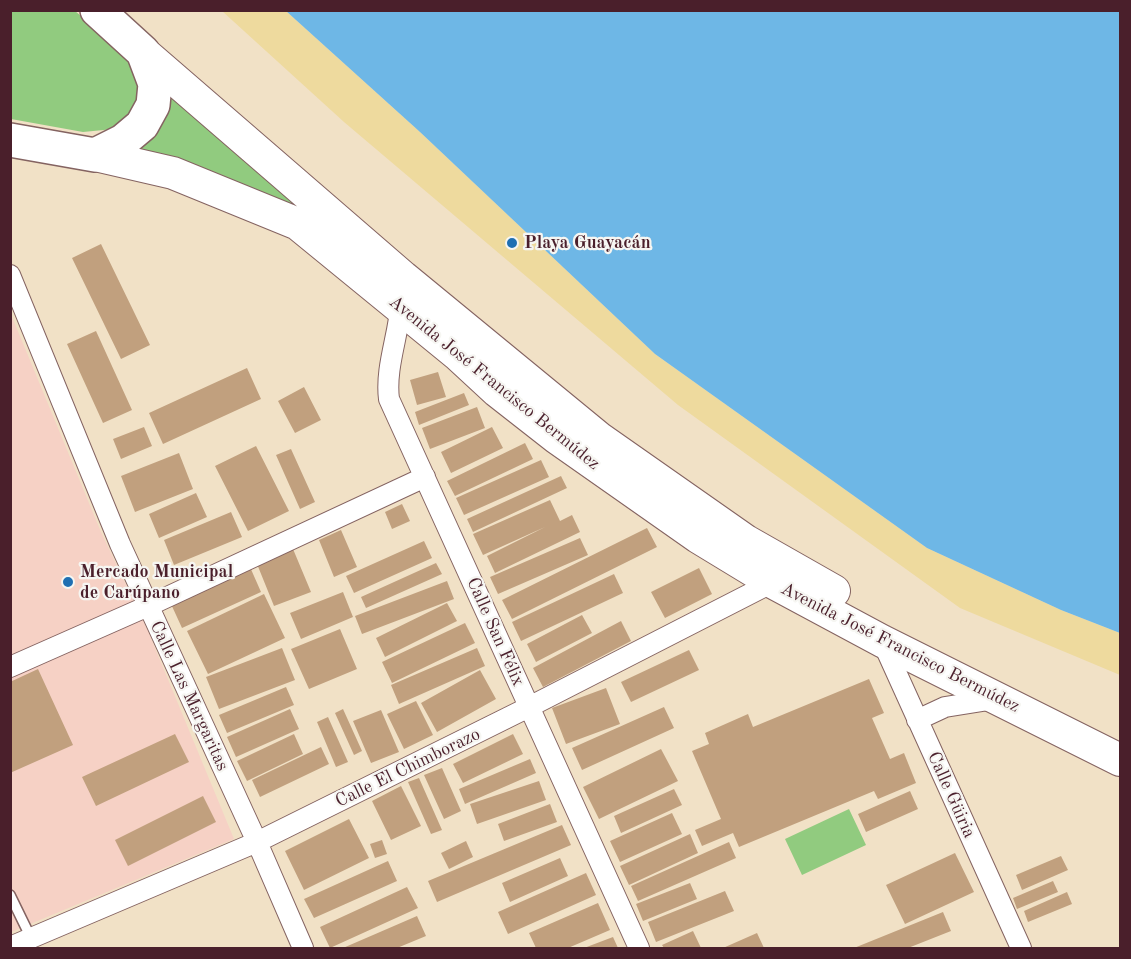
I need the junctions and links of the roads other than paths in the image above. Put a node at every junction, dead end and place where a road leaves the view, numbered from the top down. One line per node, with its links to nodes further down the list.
1 (97, 10): 2 (highway, Avenida José Francisco Bermúdez)
2 (143, 52): 4 (highway); 6 (main road, Avenida José Francisco Bermúdez)
3 (10, 140): 4 (highway, Avenida José Francisco Bermúdez)
4 (95, 155): 7 (main road, Avenida José Francisco Bermúdez)
5 (10, 275): 10 (street, Calle Las Margaritas)
6 (402, 277): 7 (street, Calle San Félix); 9 (main road, Avenida José Francisco Bermúdez)
7 (400, 308): 8 (street, Calle San Félix); 9 (main road, Avenida José Francisco Bermúdez)
8 (424, 477): 10 (street); 14 (street, Calle San Félix)
9 (784, 576): 11 (main road, Avenida José Francisco Bermúdez); 14 (street, Calle El Chimborazo); 16 (main road, Avenida José Francisco Bermúdez)
10 (148, 606): 12 (street); 18 (street, Calle Las Margaritas)
11 (882, 641): 13 (main road, Avenida José Francisco Bermúdez); 15 (street, Calle Güiria)
12 (10, 667)
13 (998, 699): 15 (street); 17 (main road, Avenida José Francisco Bermúdez)
14 (529, 708): 18 (street, Calle El Chimborazo); 23 (street, Calle San Félix)
15 (917, 720): 24 (street, Calle Güiria)
16 (1120, 738)
17 (1120, 760)
18 (257, 842): 20 (street, Calle El Chimborazo); 22 (street, Calle Las Margaritas)
19 (10, 895): 20 (lane)
20 (31, 938): 21 (street, Calle El Chimborazo)
21 (10, 947)
22 (303, 948)
23 (639, 948)
24 (1021, 948)

